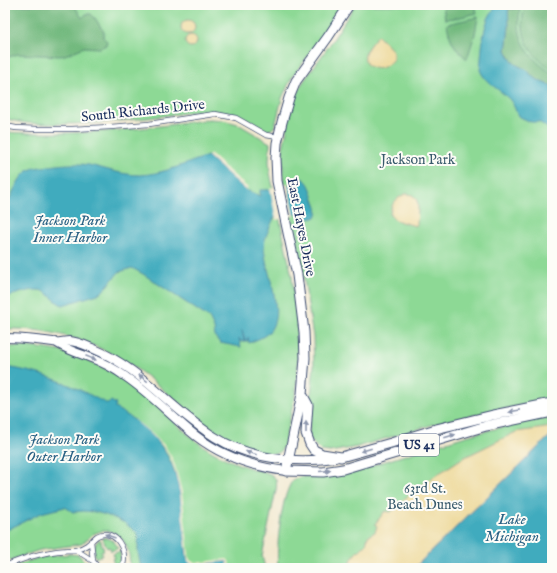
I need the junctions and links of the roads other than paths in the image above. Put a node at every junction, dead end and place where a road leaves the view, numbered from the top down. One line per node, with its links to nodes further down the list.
1 (349, 5): 3 (highway, East Hayes Drive)
2 (5, 126): 3 (street, South Richards Drive)
3 (278, 137): 6 (highway, East Hayes Drive)
4 (5, 338): 5 (main road, US 41)
5 (55, 342): 10 (main road, US 41, one-way to 5); 11 (main road, US 41, one-way to 11)
6 (302, 394): 9 (highway, one-way to 6); 10 (highway, East Hayes Drive)
7 (552, 403): 9 (highway, US 41, one-way to 9)
8 (552, 412): 11 (highway, US 41, one-way to 8)
9 (341, 457): 10 (main road, US 41)
10 (289, 460): 11 (highway, East Hayes Drive)
11 (286, 471)
12 (91, 541): 13 (street); 14 (street); 17 (street, one-way to 12)
13 (76, 550): 14 (street); 15 (street)
14 (93, 561): 16 (street)
15 (5, 566)
16 (98, 568)
17 (122, 568)

